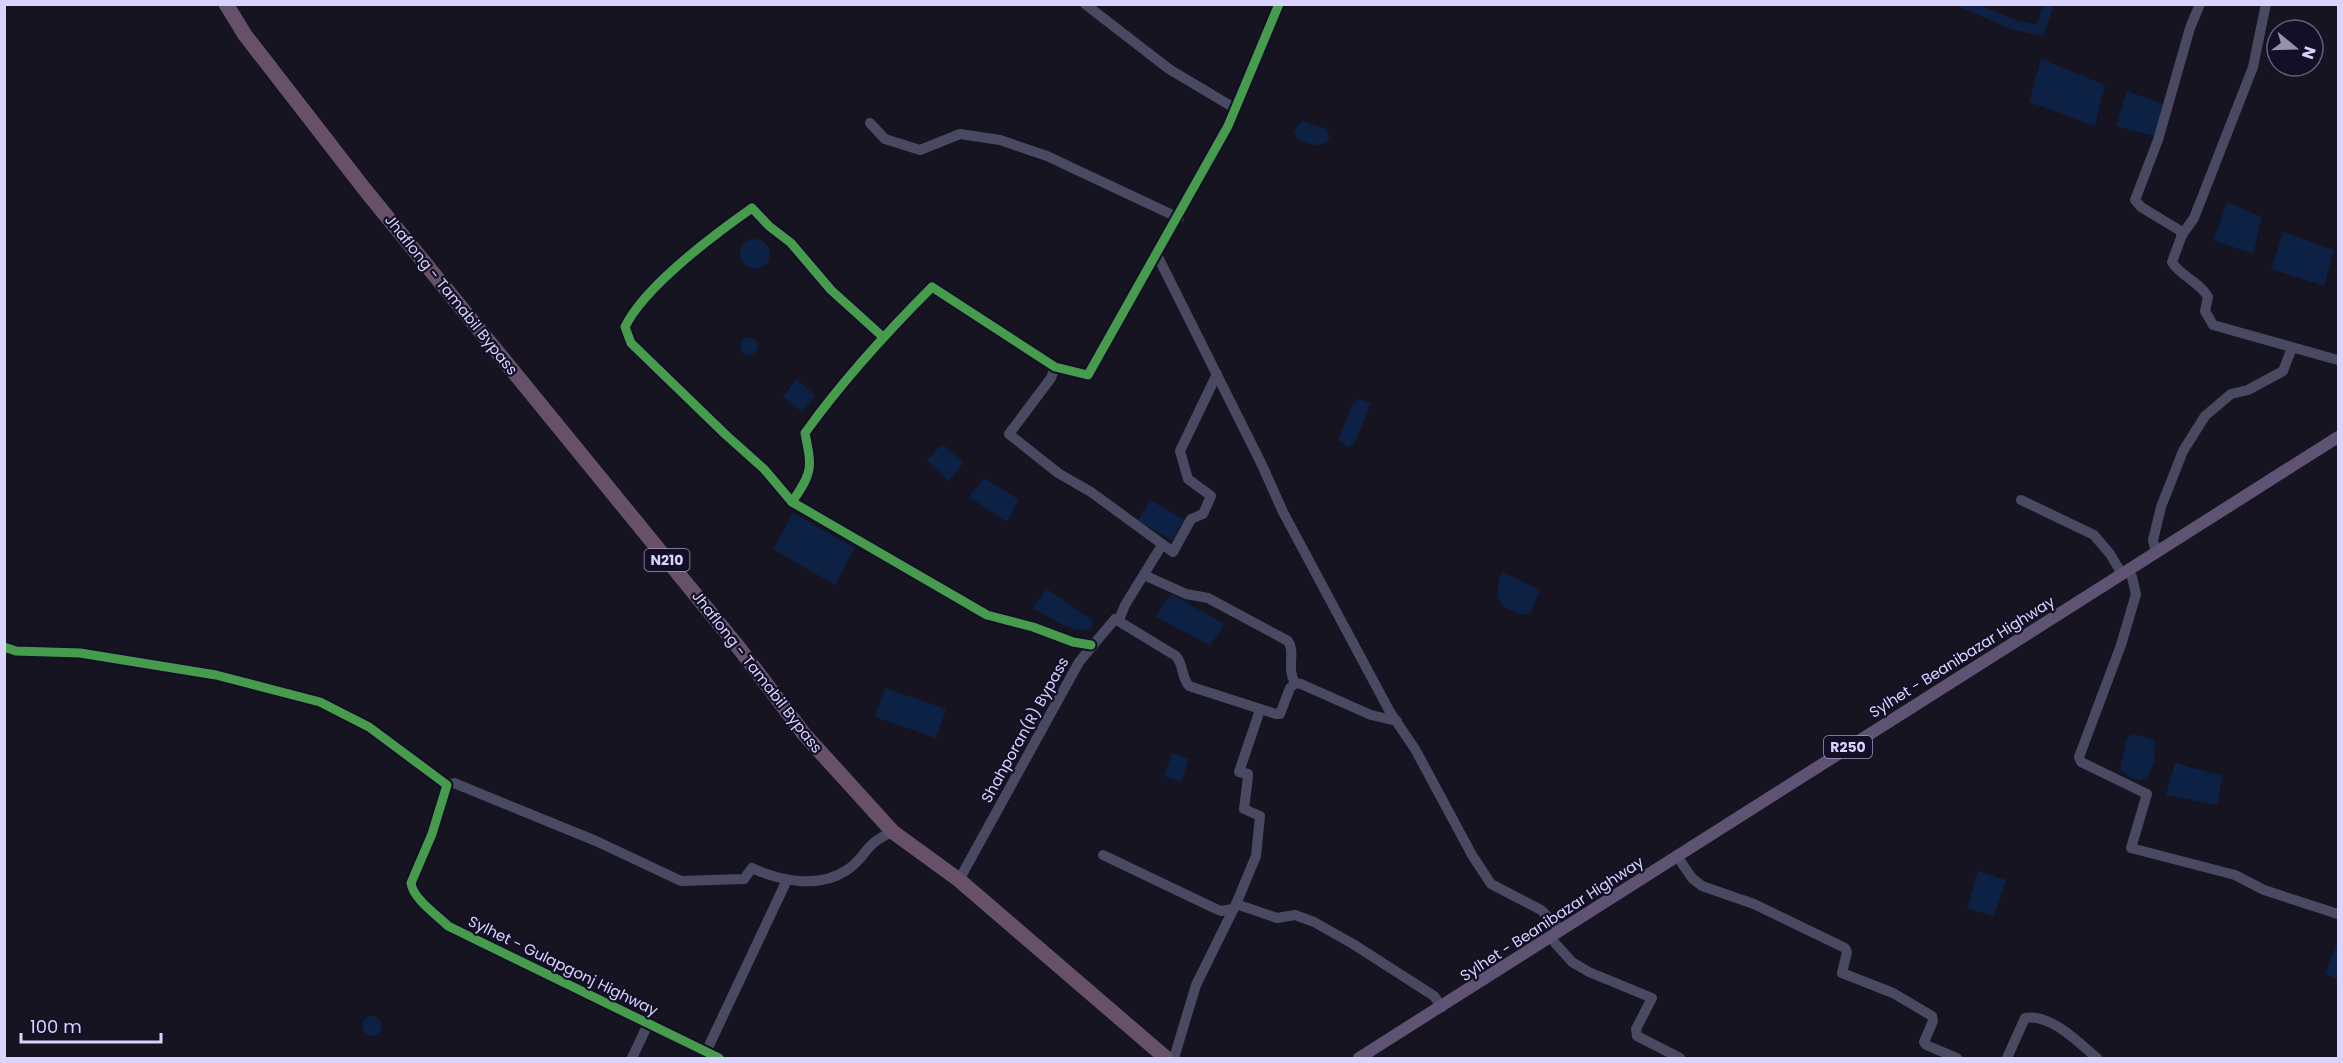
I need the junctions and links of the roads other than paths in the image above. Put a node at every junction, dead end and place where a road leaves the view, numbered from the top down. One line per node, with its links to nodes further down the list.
1 (226, 4): 31 (highway, Jhaflong - Tamabil Bypass / N210)
2 (1085, 4): 6 (street)
3 (1279, 4): 6 (street)
4 (2200, 4): 9 (street)
5 (2266, 4): 9 (street)
6 (1236, 109): 8 (street)
7 (870, 123): 8 (street)
8 (1179, 218): 10 (street)
9 (2182, 235): 12 (street)
10 (1157, 255): 14 (street); 15 (street)
11 (883, 337): 14 (street); 19 (street); 19 (street)
12 (2292, 348): 13 (street); 21 (street)
13 (2338, 360)
14 (1055, 367): 20 (street)
15 (1217, 374): 20 (street); 29 (street)
16 (2338, 437): 21 (main road, Sylhet - Beanibazar Highway / R250)
17 (2338, 446): 23 (main road, Sylhet - Beanibazar Highway / R250)
18 (2021, 500): 23 (street)
19 (792, 502): 25 (street)
20 (1162, 545): 22 (street)
21 (2156, 552): 23 (main road, Sylhet - Beanibazar Highway / R250)
22 (1144, 574): 24 (street); 27 (street)
23 (2127, 575): 33 (main road, Sylhet - Beanibazar Highway / R250); 37 (street); 38 (main road, Sylhet - Beanibazar Highway / R250)
24 (1119, 620): 25 (street, Shahporan(R) Bypass); 28 (street)
25 (1091, 645): 35 (street, Shahporan(R) Bypass)
26 (4, 647): 30 (street)
27 (1295, 683): 28 (street); 29 (street)
28 (1260, 710): 36 (street)
29 (1397, 721): 38 (street)
30 (447, 785): 34 (street); 41 (street, Sylhet - Gulapgonj Highway)
31 (893, 832): 34 (street); 35 (highway, Jhaflong - Tamabil Bypass / N210)
32 (1103, 855): 36 (street)
33 (1681, 862): 39 (main road, Sylhet - Beanibazar Highway / R250); 50 (street)
34 (788, 880): 42 (street)
35 (959, 880): 45 (highway, Jhaflong - Tamabil Bypass / N210)
36 (1234, 906): 40 (street); 46 (street)
37 (2338, 914)
38 (1561, 930): 40 (main road, Sylhet - Beanibazar Highway / R250)
39 (1555, 943): 48 (main road, Sylhet - Beanibazar Highway / R250); 49 (street)
40 (1442, 1007): 47 (main road, Sylhet - Beanibazar Highway / R250)
41 (648, 1024): 42 (street, Sylhet - Gulapgonj Highway); 43 (street)
42 (706, 1052): 44 (street, Sylhet - Gulapgonj Highway)
43 (632, 1059)
44 (719, 1059)
45 (1167, 1059)
46 (1174, 1059)
47 (1359, 1059)
48 (1372, 1059)
49 (1680, 1059)
50 (1957, 1059)
51 (2007, 1059): 52 (street)
52 (2097, 1059)

